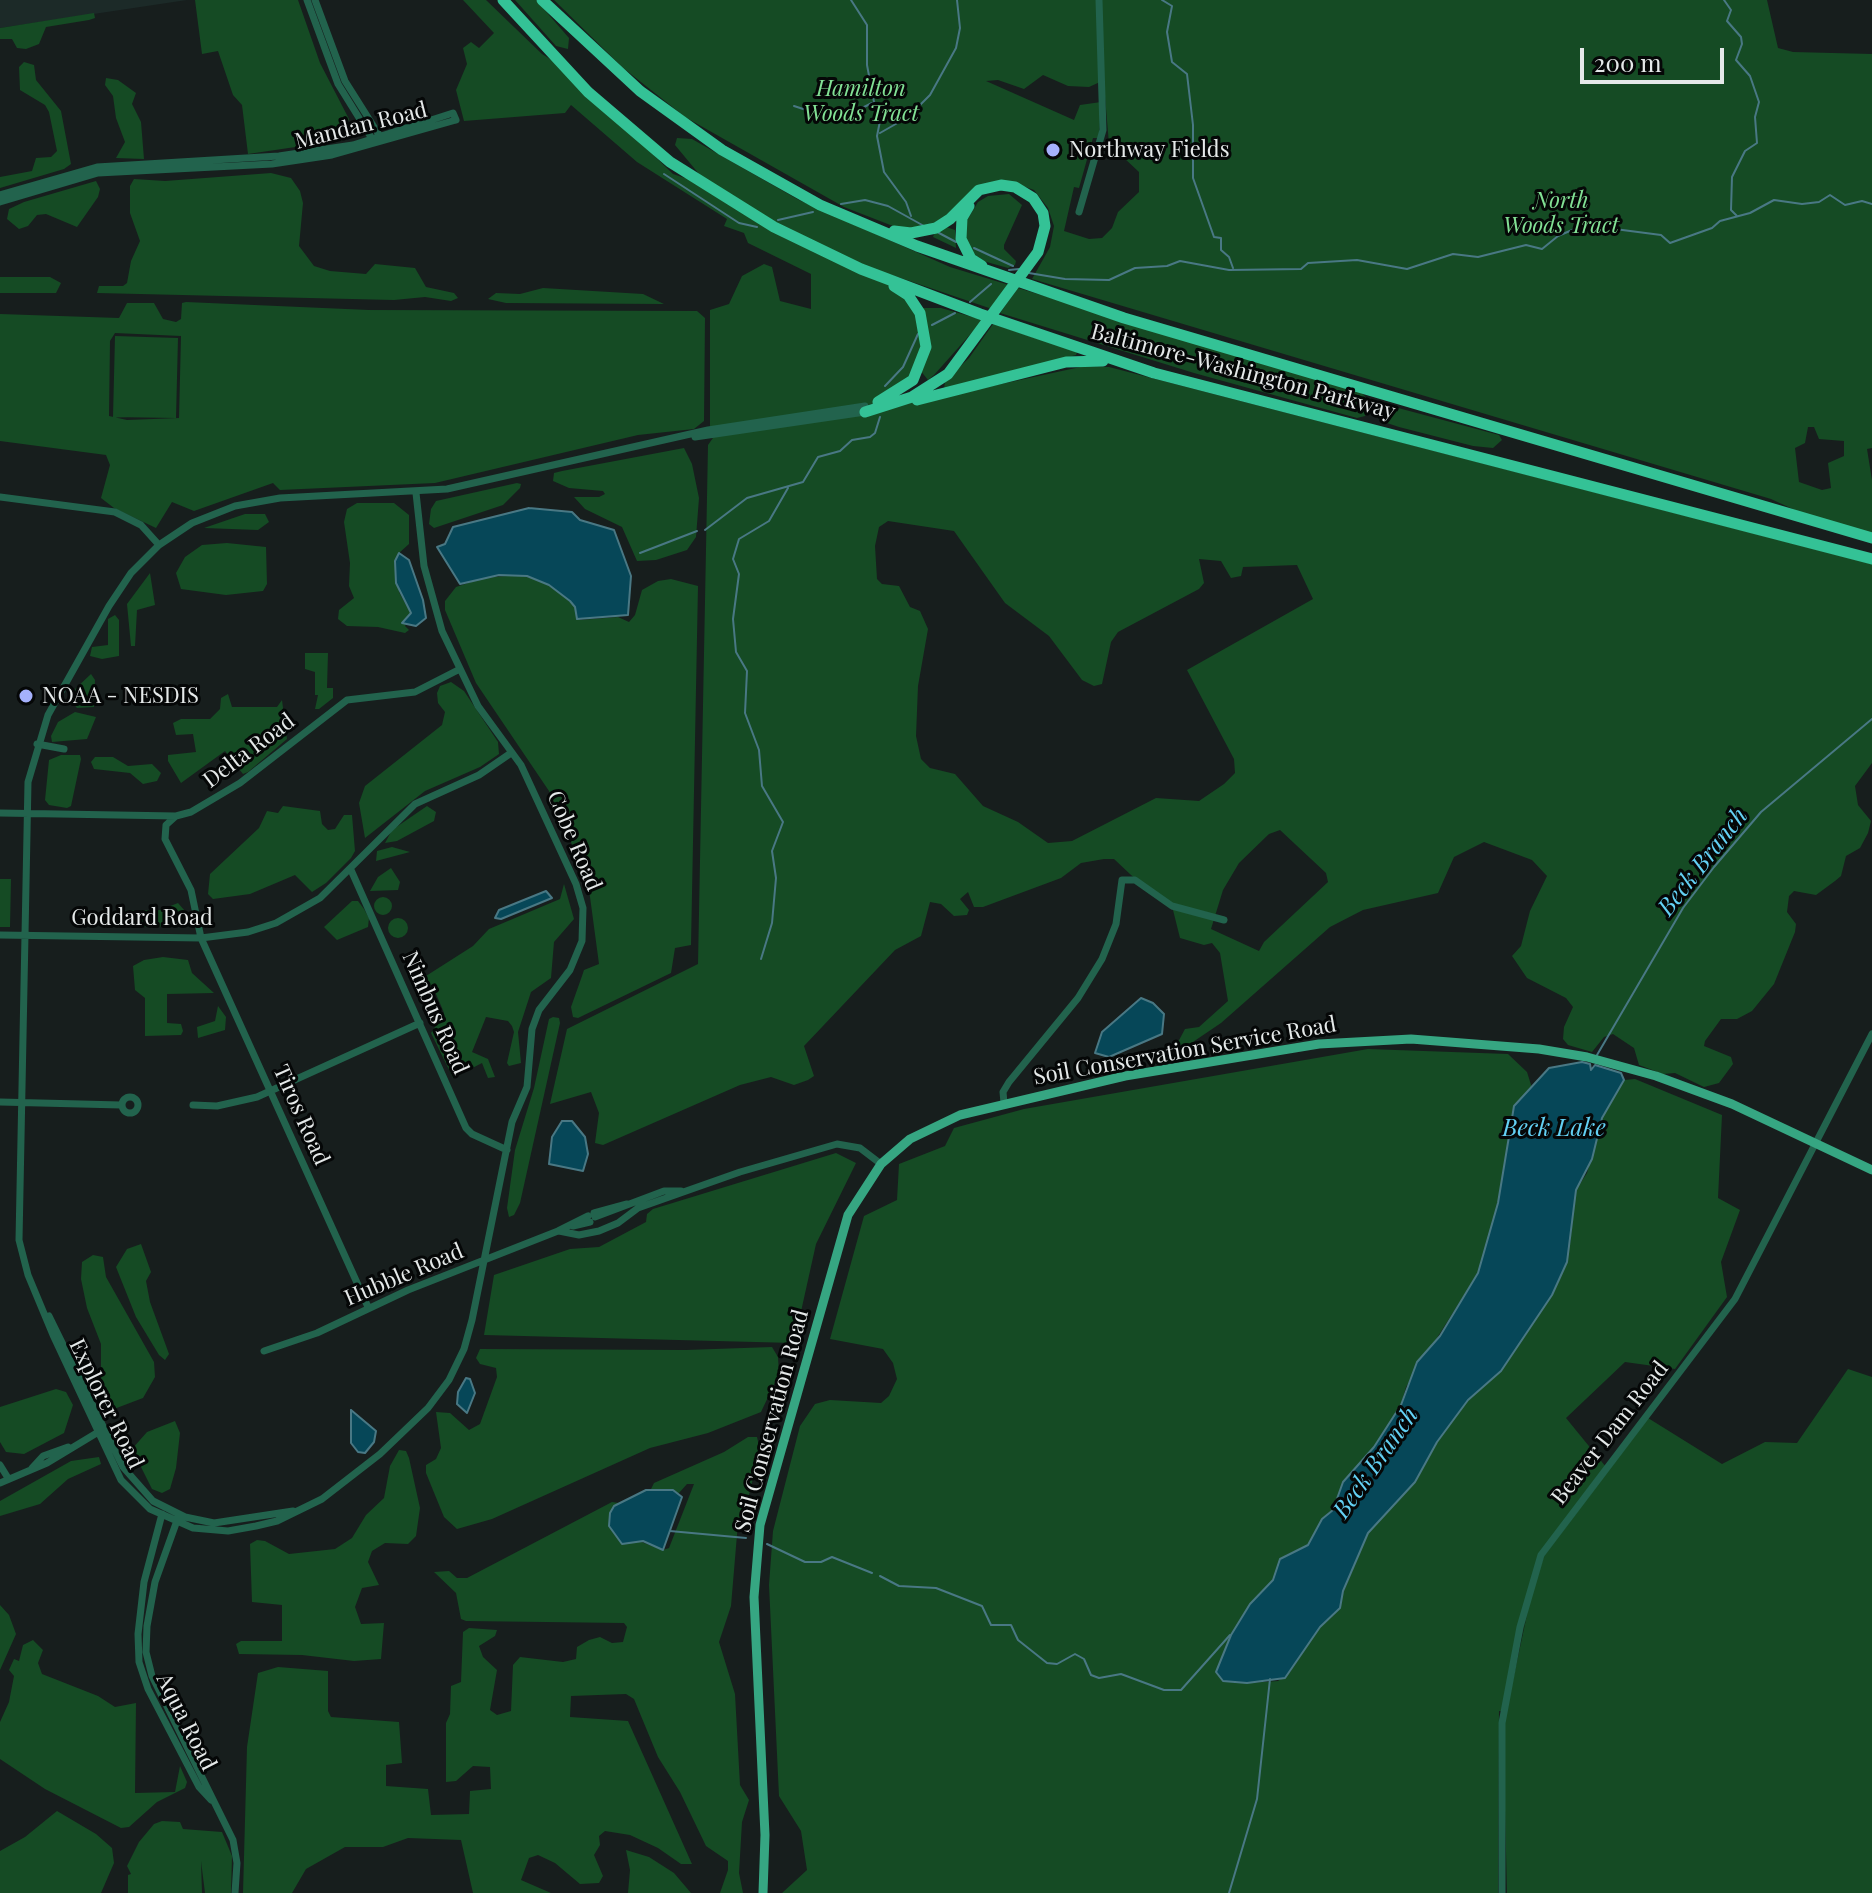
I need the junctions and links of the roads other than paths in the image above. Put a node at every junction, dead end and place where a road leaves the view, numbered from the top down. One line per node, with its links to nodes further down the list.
1 (307, 0): 6 (street)
2 (315, 0): 6 (street)
3 (503, 0): 12 (highway, Baltimore-Washington Parkway)
4 (542, 0): 10 (highway, Baltimore-Washington Parkway)
5 (1099, 0): 9 (street)
6 (379, 141): 6 (street, Mandan Road); 7 (street, Mandan Road); 8 (street, Mandan Road)
7 (0, 195)
8 (0, 202)
9 (1079, 212)
10 (873, 227): 11 (highway); 13 (highway, Baltimore-Washington Parkway)
11 (1044, 234): 13 (highway); 15 (highway)
12 (861, 269): 14 (highway, Baltimore-Washington Parkway); 15 (highway)
13 (1007, 279): 18 (highway, Baltimore-Washington Parkway)
14 (1154, 373): 15 (highway); 20 (highway, Baltimore-Washington Parkway)
15 (865, 409): 16 (street, Explorer Road)
16 (416, 493): 19 (street, Explorer Road); 21 (street, Cobe Road)
17 (0, 497): 19 (street)
18 (1872, 538)
19 (159, 545): 22 (street, Explorer Road)
20 (1872, 559)
21 (458, 670): 24 (street, Cobe Road); 27 (street, Delta Road)
22 (37, 744): 23 (street); 26 (street, Explorer Road)
23 (64, 749)
24 (511, 753): 28 (street, Goddard Road); 42 (street, Cobe Road)
25 (0, 813): 26 (street, Delta Road)
26 (26, 813): 27 (street, Delta Road); 31 (street, Explorer Road)
27 (176, 816): 32 (street, Tiros Road)
28 (351, 870): 32 (street, Goddard Road); 33 (street, Nimbus Road)
29 (1224, 920): 38 (street)
30 (0, 935): 31 (street, Goddard Road)
31 (23, 935): 32 (street, Goddard Road); 37 (street, Explorer Road)
32 (201, 938): 35 (street, Tiros Road)
33 (420, 1023): 35 (street); 42 (street, Nimbus Road)
34 (1872, 1034): 41 (street, Beaver Dam Road)
35 (270, 1091): 40 (street); 48 (street, Tiros Road)
36 (0, 1102): 37 (street)
37 (20, 1103): 39 (street); 50 (street, Explorer Road)
38 (1004, 1103): 41 (main road, Soil Conservation Service Road); 43 (main road, Soil Conservation Service Road)
39 (121, 1105)
40 (193, 1105)
41 (1815, 1142): 44 (main road, Soil Conservation Service Road); 59 (street, Beaver Dam Road)
42 (507, 1150): 47 (street, Cobe Road)
43 (881, 1164): 45 (street, Hubble Road); 58 (main road, Soil Conservation Road)
44 (1872, 1170)
45 (683, 1192): 46 (street, Hubble Road); 46 (street, Hubble Road)
46 (558, 1231): 47 (street, Hubble Road)
47 (486, 1259): 48 (street, Hubble Road); 55 (street, Explorer Road)
48 (368, 1307): 49 (street, Hubble Road)
49 (264, 1351)
50 (100, 1430): 52 (street); 54 (street, Explorer Road)
51 (0, 1465): 52 (street)
52 (8, 1478): 53 (street)
53 (0, 1483)
54 (163, 1513): 55 (street, Explorer Road); 56 (street, Aqua Road)
55 (178, 1519): 56 (street, Aqua Road)
56 (215, 1805): 57 (street, Aqua Road)
57 (235, 1893)
58 (763, 1893)
59 (1502, 1893)

